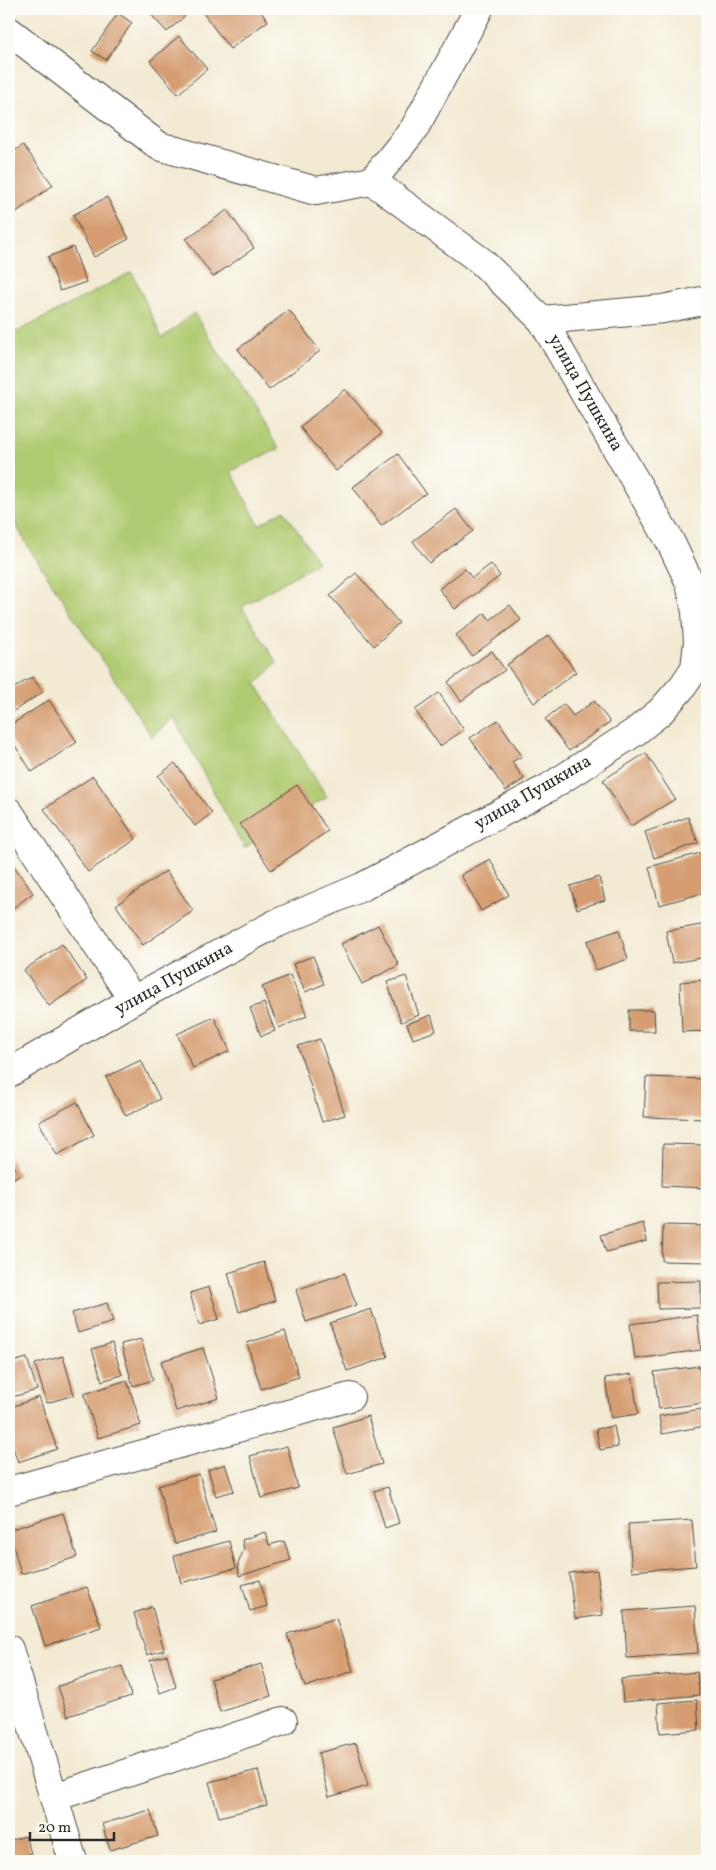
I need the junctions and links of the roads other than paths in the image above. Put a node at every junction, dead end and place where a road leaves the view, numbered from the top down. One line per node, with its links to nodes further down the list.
1 (479, 9): 3 (street)
2 (9, 30): 3 (street)
3 (372, 181): 5 (street, улица Пушкина)
4 (707, 300): 5 (street)
5 (542, 320): 6 (street, улица Пушкина)
6 (701, 670): 8 (street, улица Пушкина)
7 (9, 812): 8 (street)
8 (133, 1000): 9 (street, улица Пушкина)
9 (9, 1073)
10 (350, 1397): 11 (street)
11 (9, 1491)
12 (9, 1649): 14 (street)
13 (283, 1721): 14 (street)
14 (55, 1797): 15 (street)
15 (73, 1861)

